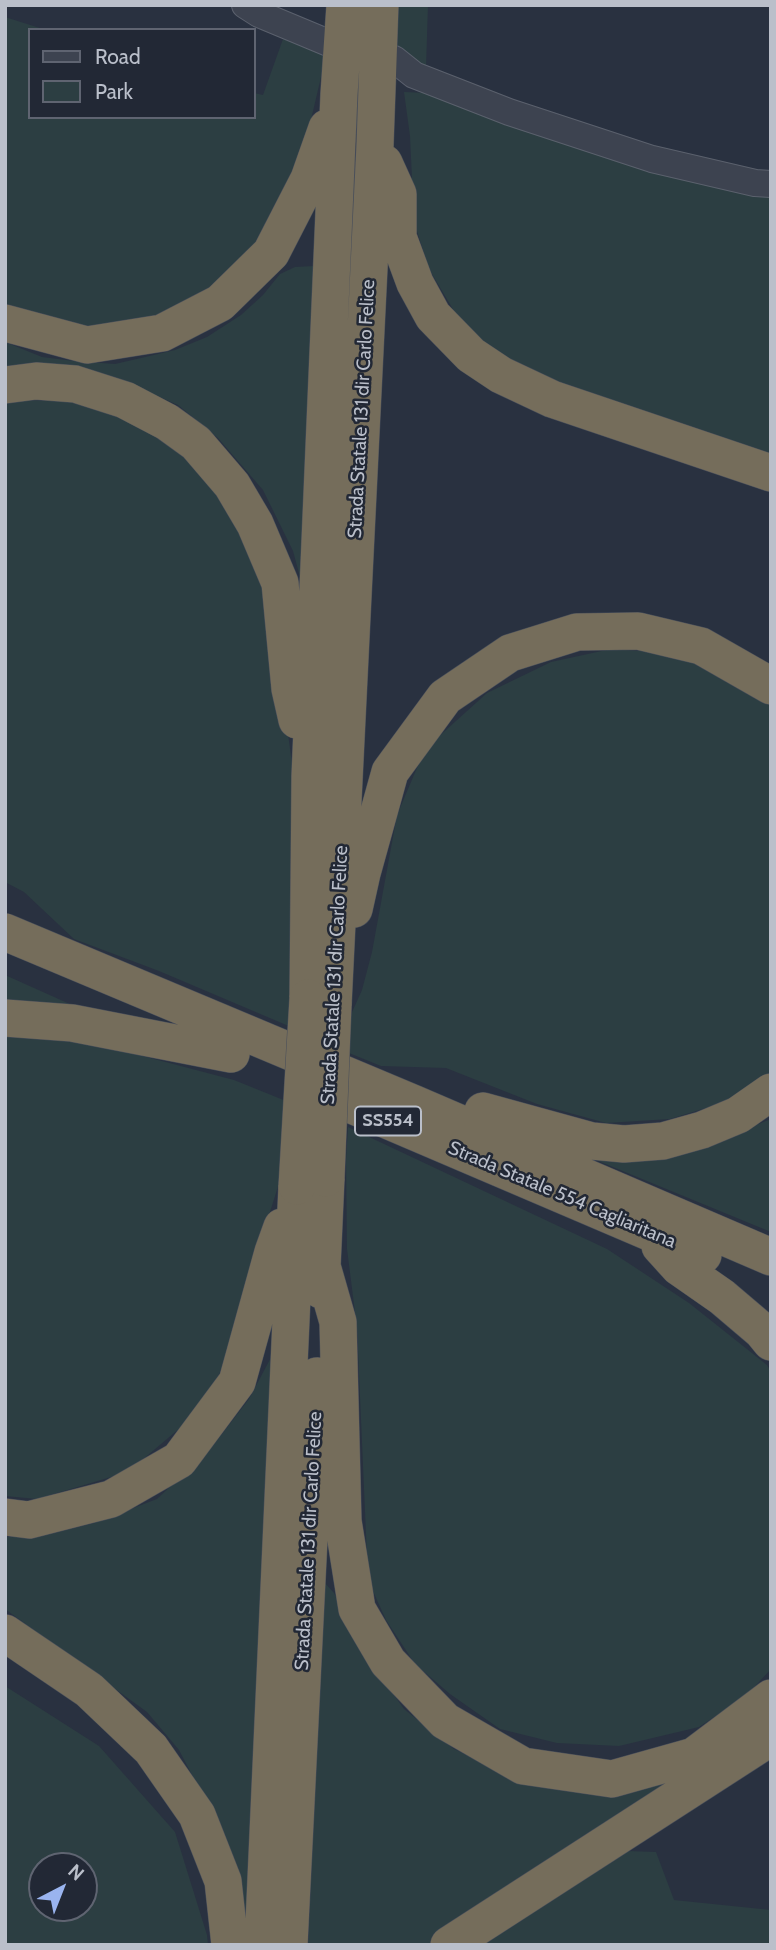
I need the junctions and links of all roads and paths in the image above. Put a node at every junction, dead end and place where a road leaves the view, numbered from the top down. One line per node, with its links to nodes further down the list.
1 (245, 5): 4 (street)
2 (345, 5): 6 (highway, Strada Statale 131 dir Carlo Felice)
3 (380, 5): 7 (highway, Strada Statale 131 dir Carlo Felice)
4 (331, 44)
5 (394, 59): 8 (street)
6 (339, 94): 9 (highway); 13 (highway, Strada Statale 131 dir Carlo Felice)
7 (375, 145): 11 (highway); 18 (highway, Strada Statale 131 dir Carlo Felice)
8 (771, 184)
9 (5, 323)
10 (5, 385): 13 (highway)
11 (771, 473)
12 (771, 686): 18 (highway)
13 (310, 776): 18 (highway, Strada Statale 131 dir Carlo Felice)
14 (5, 905): 16 (highway)
15 (5, 932): 16 (highway, SS554)
16 (49, 951): 22 (highway, SS554)
17 (5, 958): 20 (highway, Strada Statale 554 Cagliaritana / SS554)
18 (320, 1002): 23 (highway, Strada Statale 131 dir Carlo Felice, bridge)
19 (5, 1018): 20 (highway)
20 (231, 1054): 24 (highway, Strada Statale 554 Cagliaritana / SS554)
21 (771, 1092): 22 (highway)
22 (415, 1104): 25 (highway, Strada Statale 554 Cagliaritana / SS554)
23 (312, 1182): 26 (highway, Strada Statale 131 dir Carlo Felice); 29 (highway); 34 (highway, Strada Statale 131 dir Carlo Felice)
24 (648, 1232): 27 (highway, Strada Statale 554 Cagliaritana / SS554); 28 (highway)
25 (771, 1257)
26 (322, 1266): 31 (highway); 35 (highway, Strada Statale 131 dir Carlo Felice)
27 (771, 1282)
28 (771, 1342)
29 (5, 1517)
30 (5, 1633): 33 (highway)
31 (771, 1698)
32 (771, 1737): 36 (highway)
33 (230, 1945)
34 (263, 1945)
35 (289, 1945)
36 (449, 1945)

